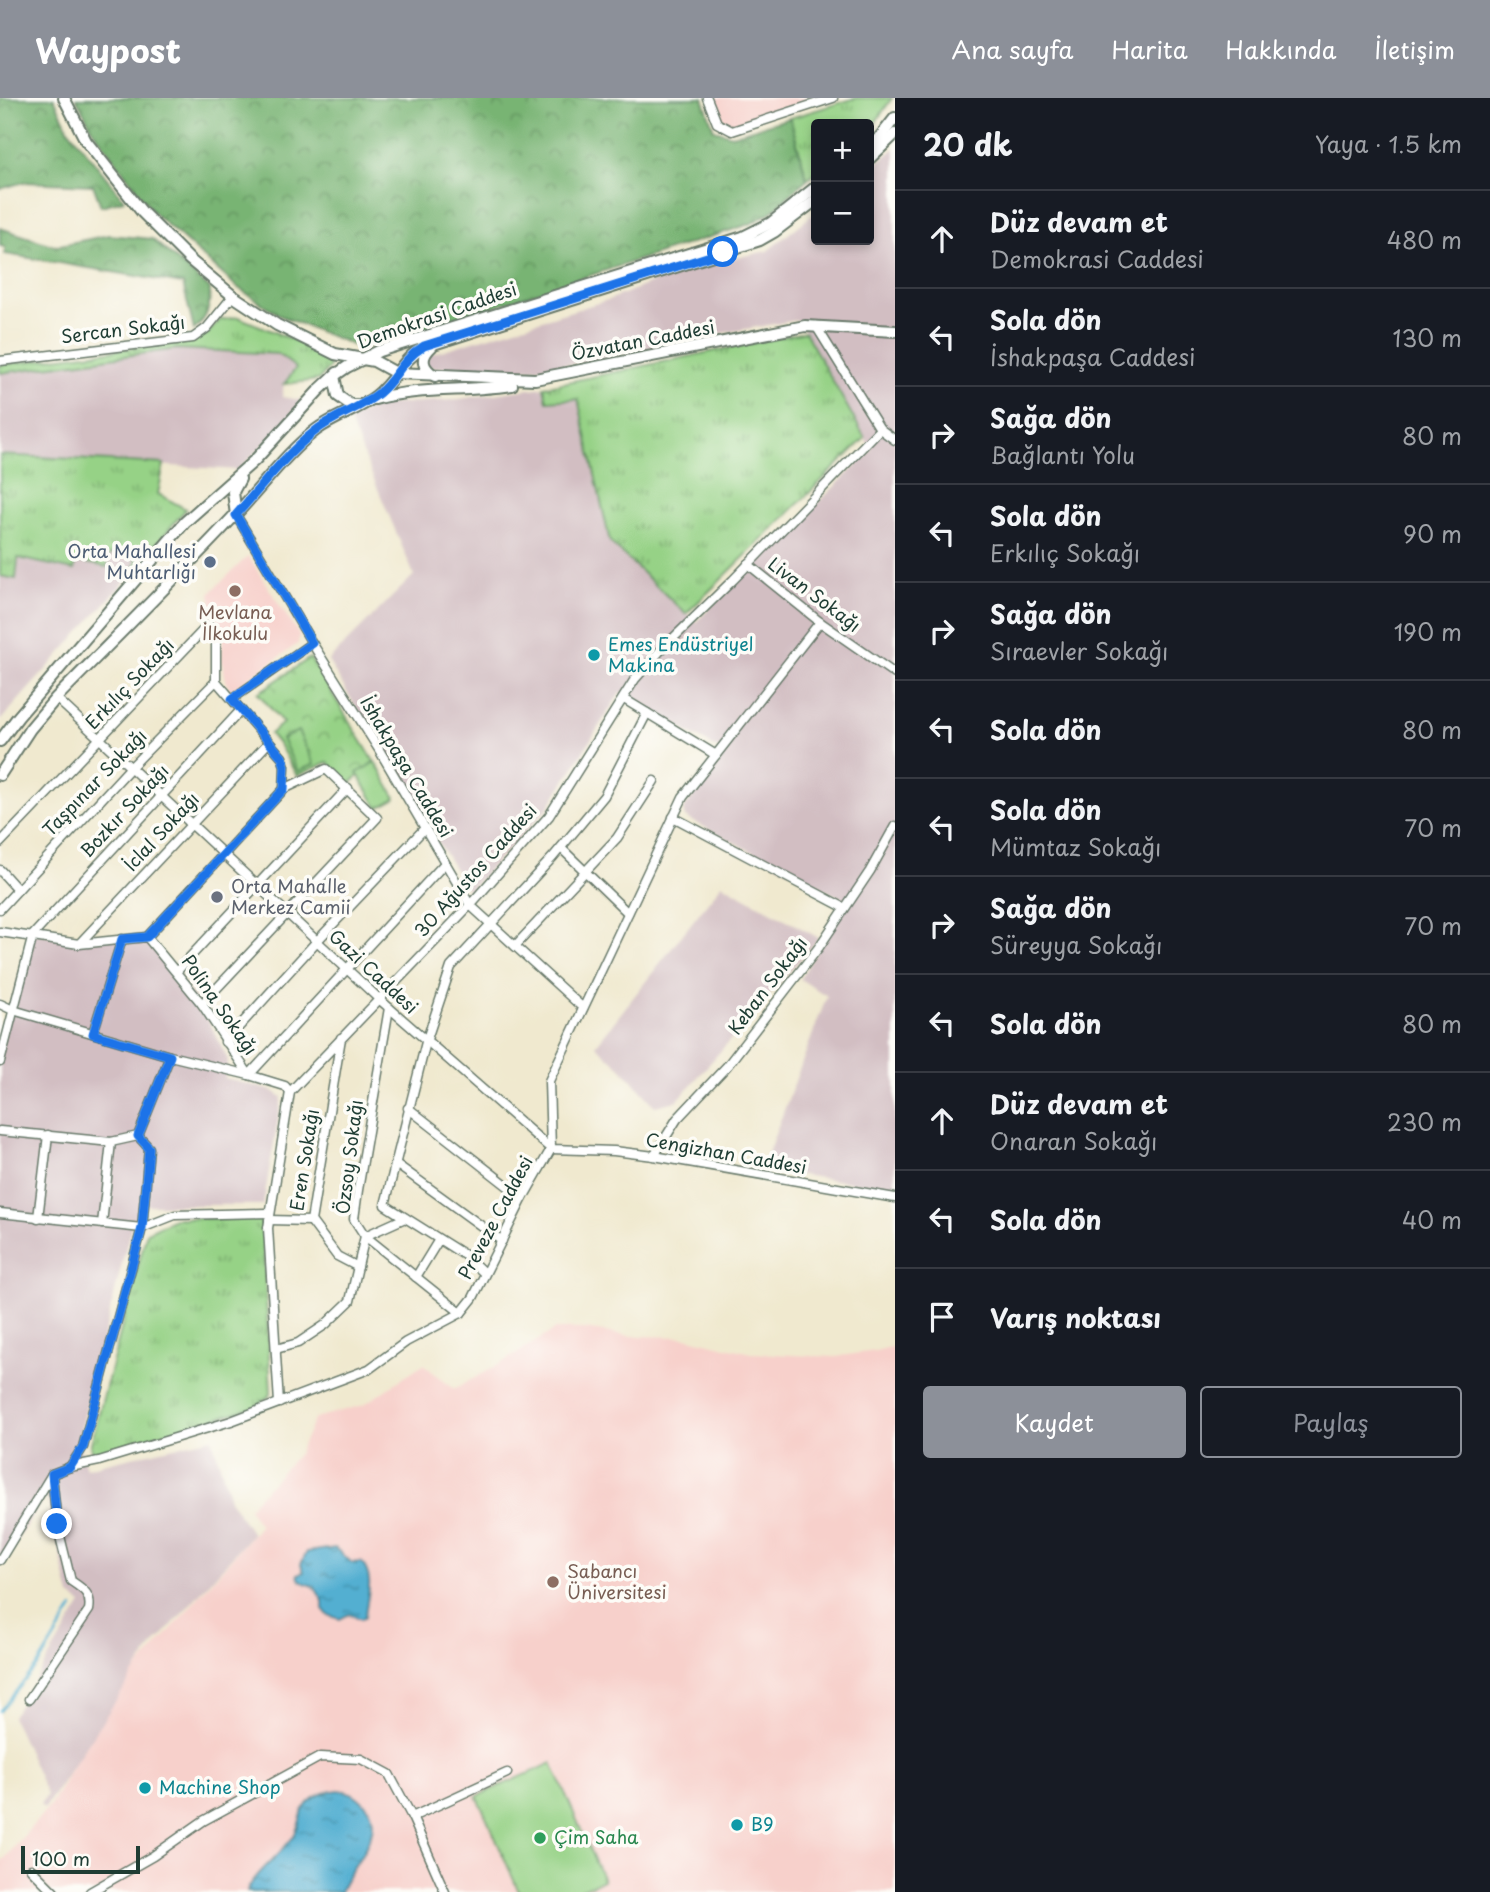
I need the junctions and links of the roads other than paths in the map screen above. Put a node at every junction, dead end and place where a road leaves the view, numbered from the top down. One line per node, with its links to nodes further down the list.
1 (64, 98): 10 (main road)
2 (708, 98): 3 (street)
3 (833, 98)
4 (895, 118): 6 (main road)
5 (895, 134): 7 (main road)
6 (874, 142)
7 (874, 154)
8 (811, 191): 15 (main road, Demokrasi Caddesi)
9 (811, 204): 13 (main road, Demokrasi Caddesi)
10 (233, 296): 14 (main road); 16 (street, Sercan Sokağı)
11 (816, 326): 12 (main road, Özvatan Caddesi); 21 (main road, Özvatan Caddesi); 24 (street)
12 (895, 331)
13 (435, 343): 18 (main road, Demokrasi Caddesi); 20 (main road)
14 (335, 354): 15 (main road); 19 (main road)
15 (362, 358): 17 (main road); 19 (main road, Demokrasi Caddesi)
16 (0, 361)
17 (382, 366): 18 (main road); 22 (main road)
18 (397, 373): 20 (main road, Özvatan Caddesi); 22 (main road, Demokrasi Caddesi)
19 (334, 376): 23 (main road); 26 (main road, Demokrasi Caddesi)
20 (435, 376): 21 (main road, Özvatan Caddesi)
21 (535, 379): 23 (main road)
22 (383, 391): 23 (main road, Demokrasi Caddesi)
23 (367, 402): 27 (main road, Demokrasi Caddesi)
24 (880, 429): 25 (street); 28 (street, 30 Ağustos Caddesi)
25 (895, 440)
26 (255, 460): 27 (main road); 36 (main road, Demokrasi Caddesi)
27 (236, 515): 30 (street, İshakpaşa Caddesi); 33 (main road, Demokrasi Caddesi)
28 (748, 565): 29 (street, Livan Sokağı); 35 (street, 30 Ağustos Caddesi)
29 (820, 622): 31 (street, Livan Sokağı); 42 (street, Preveze Caddesi)
30 (312, 643): 34 (street); 52 (street, İshakpaşa Caddesi)
31 (895, 674)
32 (216, 681): 34 (street); 39 (street, Erkılıç Sokağı); 43 (street, Taşpınar Sokağı)
33 (56, 698): 36 (main road); 39 (street, Gazi Caddesi); 44 (main road, Demokrasi Caddesi)
34 (232, 699): 37 (street)
35 (624, 699): 38 (street); 61 (street, 30 Ağustos Caddesi)
36 (31, 703): 40 (main road, Demokrasi Caddesi)
37 (241, 710): 41 (street); 48 (street, Bozkır Sokağı)
38 (647, 713): 42 (street); 54 (street)
39 (100, 738): 43 (street, Gazi Caddesi); 53 (street, Erkılıç Sokağı)
40 (0, 741)
41 (269, 742): 47 (street); 50 (street, İclal Sokağı)
42 (716, 755): 49 (street, Preveze Caddesi)
43 (131, 767): 48 (street, Gazi Caddesi); 60 (street, Taşpınar Sokağı)
44 (0, 775)
45 (654, 781): 58 (street)
46 (348, 788): 47 (street); 59 (street); 64 (street)
47 (284, 789): 55 (street)
48 (161, 795): 50 (street, Gazi Caddesi); 68 (street, Bozkır Sokağı)
49 (673, 817): 62 (street); 65 (street, Preveze Caddesi)
50 (191, 824): 55 (street, Gazi Caddesi); 72 (street, İclal Sokağı)
51 (895, 826): 62 (street, Keban Sokağı)
52 (425, 828): 56 (street, İshakpaşa Caddesi); 71 (street)
53 (0, 843)
54 (561, 848): 58 (street); 66 (street)
55 (224, 854): 59 (street, Gazi Caddesi); 69 (street)
56 (445, 863): 61 (street, İshakpaşa Caddesi); 74 (street)
57 (0, 870): 60 (street)
58 (585, 871): 65 (street); 73 (street)
59 (257, 885): 64 (street, Gazi Caddesi); 75 (street)
60 (17, 888): 63 (street, Taşpınar Sokağı)
61 (470, 905): 66 (street, İshakpaşa Caddesi); 76 (street, 30 Ağustos Caddesi)
62 (845, 908): 96 (street, Keban Sokağı)
63 (0, 909)
64 (287, 913): 71 (street, Gazi Caddesi); 78 (street)
65 (628, 913): 80 (street, Preveze Caddesi)
66 (491, 923): 73 (street, İshakpaşa Caddesi); 85 (street)
67 (0, 932): 68 (street)
68 (33, 935): 72 (street); 81 (street)
69 (147, 937): 70 (street); 75 (street, Polina Sokağı)
70 (122, 939): 72 (street); 82 (street)
71 (317, 941): 74 (street, Gazi Caddesi); 84 (street)
72 (79, 944)
73 (515, 946): 80 (street, İshakpaşa Caddesi)
74 (346, 969): 76 (street, Gazi Caddesi); 88 (street)
75 (177, 971): 78 (street, Polina Sokağı)
76 (379, 999): 79 (street, Gazi Caddesi); 83 (street, 30 Ağustos Caddesi)
77 (0, 1004): 81 (street)
78 (202, 1004): 84 (street, Polina Sokağı)
79 (389, 1008): 85 (street, Gazi Caddesi); 107 (street, Özsoy Sokağı)
80 (583, 1008): 95 (street, Preveze Caddesi)
81 (13, 1010): 82 (street); 87 (street)
82 (93, 1034): 86 (street)
83 (341, 1038): 89 (street, 30 Ağustos Caddesi); 104 (street, Eren Sokağı)
84 (225, 1042): 88 (street, Polina Sokağı)
85 (426, 1042): 90 (street); 95 (street, Gazi Caddesi)
86 (170, 1056): 88 (street); 93 (street)
87 (0, 1062)
88 (249, 1075): 89 (street, Polina Sokağı)
89 (290, 1092): 101 (street)
90 (408, 1108): 97 (street); 98 (street)
91 (0, 1131): 92 (street)
92 (48, 1135): 94 (street); 102 (street)
93 (138, 1136): 94 (street); 106 (street)
94 (111, 1142): 105 (street)
95 (551, 1149): 96 (street, Cengizhan Caddesi); 98 (street, Preveze Caddesi)
96 (654, 1156): 99 (street, Cengizhan Caddesi)
97 (396, 1164): 103 (street); 109 (street)
98 (523, 1198): 109 (street, Preveze Caddesi)
99 (895, 1198)
100 (0, 1213): 102 (street)
101 (269, 1216): 104 (street); 106 (street); 114 (street)
102 (38, 1218): 105 (street)
103 (405, 1218): 107 (street); 108 (street)
104 (311, 1222): 110 (street, Eren Sokağı)
105 (102, 1224): 106 (street)
106 (142, 1228): 116 (street)
107 (365, 1236): 110 (street, Özsoy Sokağı); 112 (street)
108 (439, 1241): 111 (street); 112 (street)
109 (502, 1241): 111 (street, Preveze Caddesi)
110 (358, 1267): 114 (street, Özsoy Sokağı)
111 (484, 1273): 113 (street, Preveze Caddesi)
112 (416, 1277): 113 (street)
113 (461, 1313): 115 (street)
114 (276, 1349): 115 (street)
115 (279, 1403): 116 (street)
116 (70, 1467): 117 (street)
117 (52, 1474): 118 (street); 119 (street)
118 (0, 1560)
119 (29, 1699)
120 (507, 1773): 121 (street)
121 (412, 1817): 124 (street); 125 (street)
122 (31, 1869): 123 (street)
123 (54, 1892)
124 (90, 1892)
125 (445, 1892)

